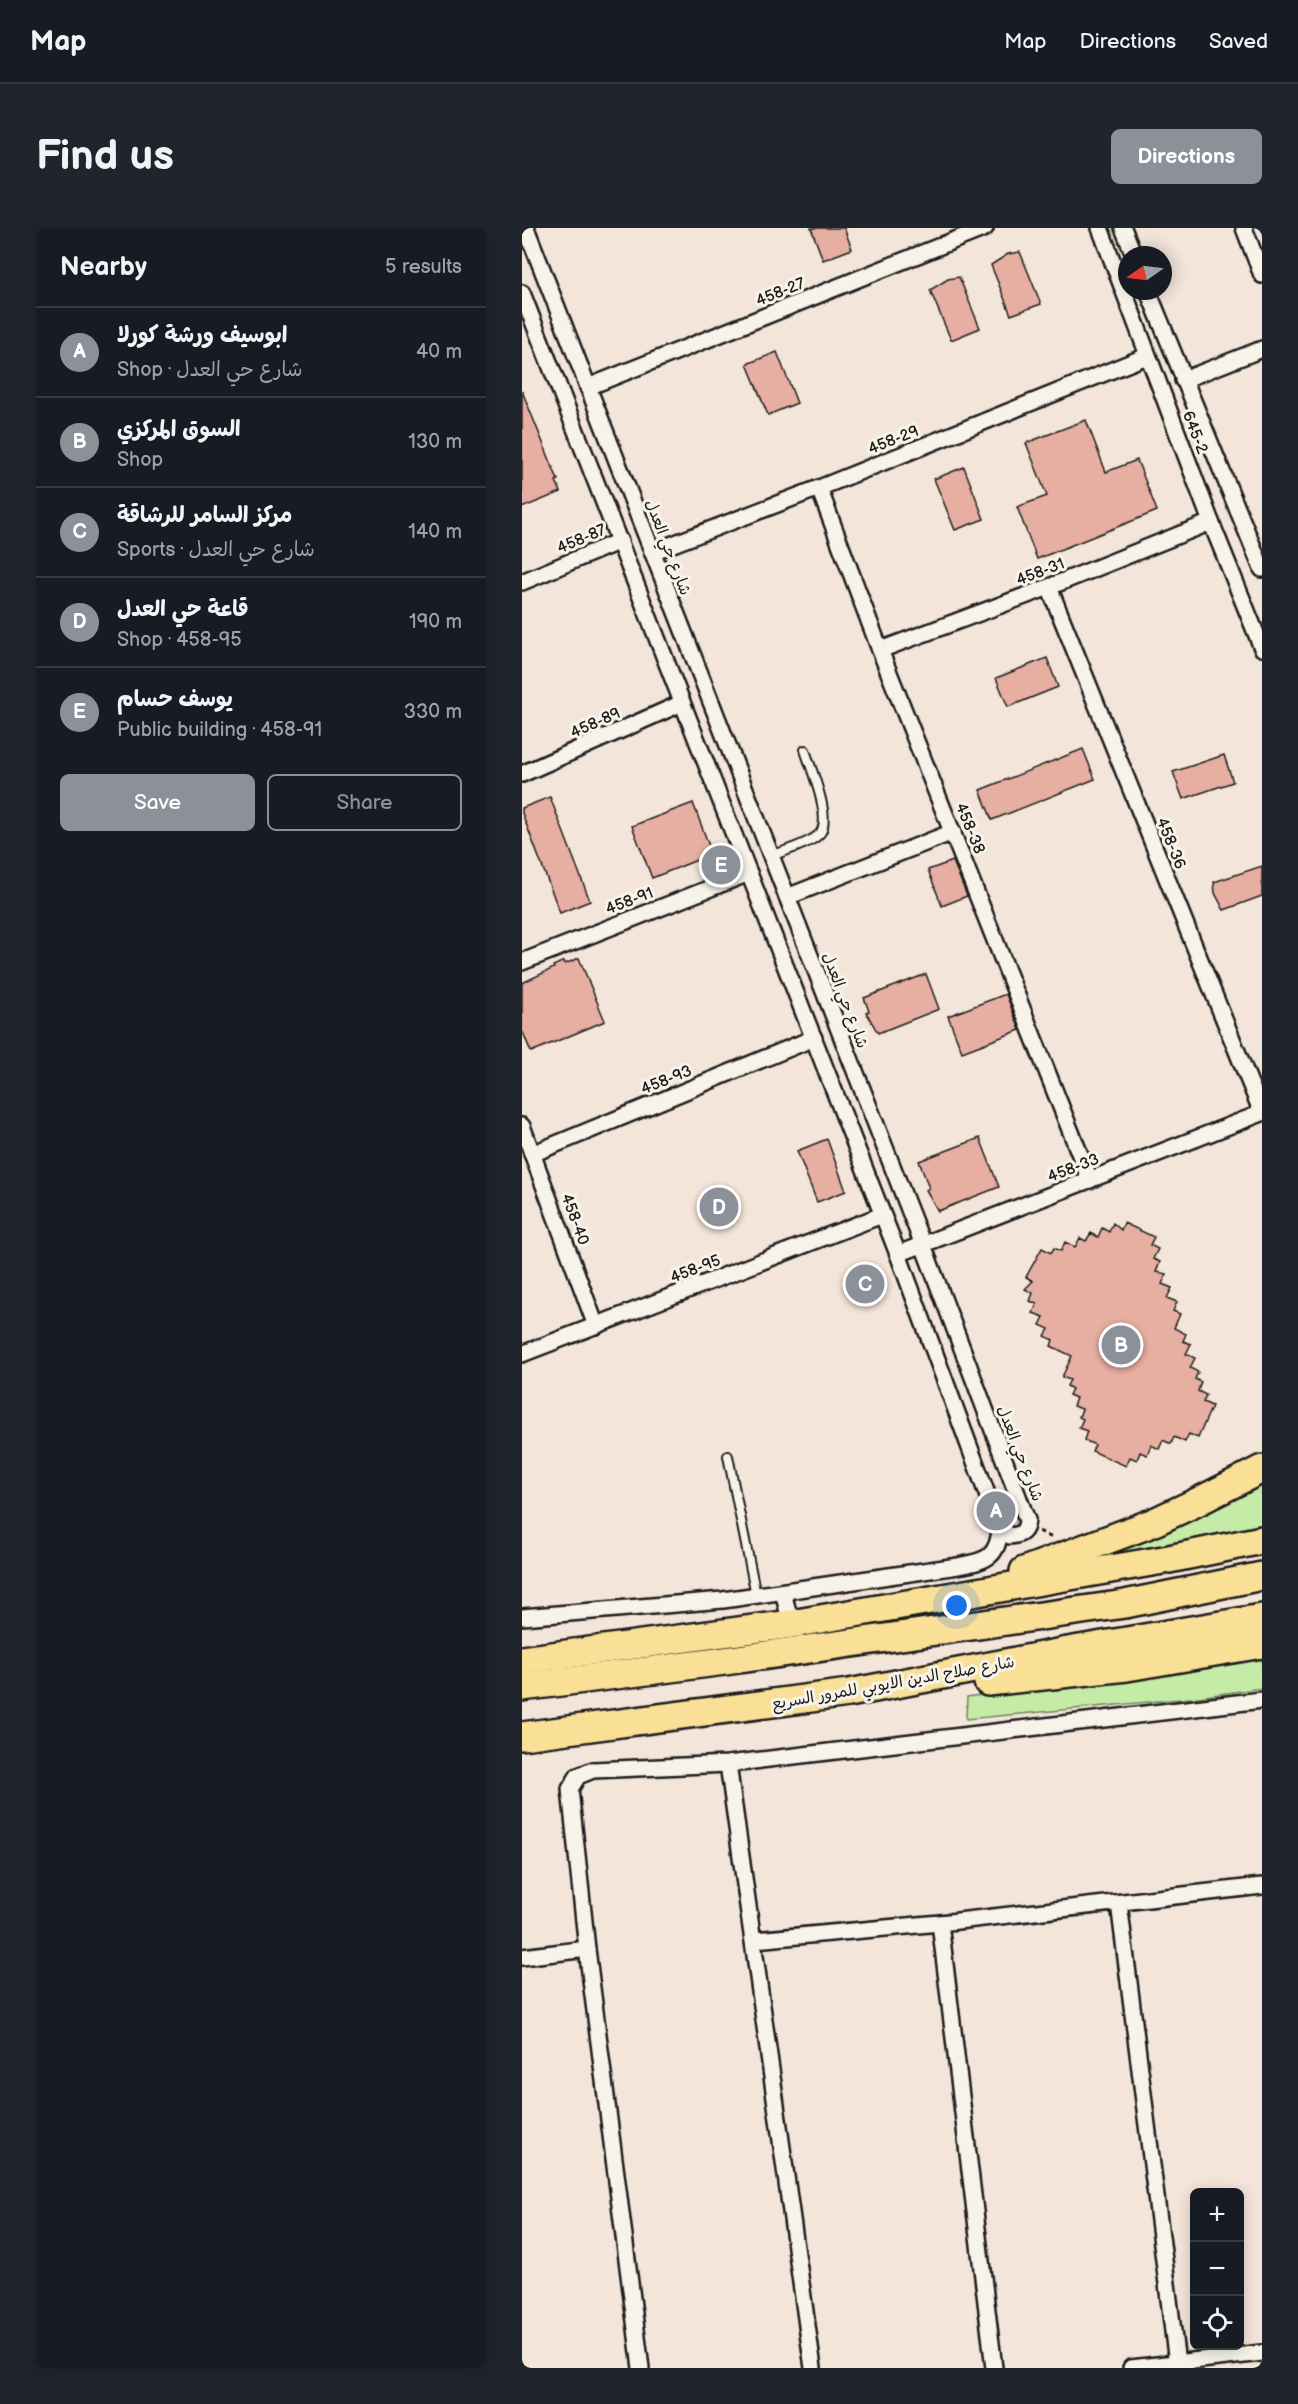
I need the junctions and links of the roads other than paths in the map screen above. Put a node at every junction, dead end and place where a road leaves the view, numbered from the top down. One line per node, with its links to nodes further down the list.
1 (526, 228): 13 (street, شارع حي العدل)
2 (985, 228): 13 (street, 458-27)
3 (1100, 228): 11 (street, 645-2)
4 (1123, 228): 6 (street)
5 (1244, 228): 7 (street)
6 (1130, 246)
7 (1262, 275)
8 (522, 293): 16 (street)
9 (1152, 300): 12 (street, 645-2)
10 (1262, 349): 12 (street)
11 (1147, 356): 14 (street, 458-29); 15 (street, 645-2)
12 (1183, 380): 18 (street, 645-2)
13 (588, 387): 17 (street, شارع حي العدل)
14 (819, 488): 17 (street, 458-29); 22 (street, 458-38)
15 (1211, 522): 20 (street, 458-31); 21 (street, 645-2)
16 (620, 541): 19 (street, 458-87); 23 (street)
17 (652, 552): 27 (street, شارع حي العدل)
18 (1262, 569)
19 (522, 582)
20 (1049, 587): 22 (street, 458-31); 32 (street, 458-36)
21 (1262, 648)
22 (880, 650): 26 (street, 458-38)
23 (682, 703): 25 (street, 458-89); 28 (street)
24 (805, 750): 27 (lane)
25 (522, 774)
26 (953, 832): 29 (street); 35 (street, 458-38)
27 (771, 856): 29 (street, شارع حي العدل)
28 (749, 873): 30 (street, 458-91); 31 (street)
29 (787, 897): 37 (street, شارع حي العدل)
30 (522, 962)
31 (814, 1038): 34 (street, 458-93); 36 (street)
32 (1262, 1113): 35 (street, 458-33)
33 (522, 1126): 34 (street, 458-40)
34 (532, 1154): 39 (street, 458-40)
35 (1089, 1180): 37 (street, 458-33)
36 (882, 1215): 38 (street); 39 (street, 458-95)
37 (923, 1245): 38 (street, 458-33); 43 (street, شارع حي العدل)
38 (898, 1254): 43 (street)
39 (596, 1326): 40 (street, 458-95)
40 (522, 1354)
41 (728, 1456): 47 (lane)
42 (1262, 1468): 48 (highway)
43 (1000, 1529): 46 (street)
44 (1262, 1540): 48 (highway)
45 (1262, 1576): 54 (highway)
46 (783, 1592): 47 (street); 51 (street)
47 (756, 1595): 49 (street)
48 (901, 1606): 51 (highway)
49 (522, 1617)
50 (1262, 1618): 55 (highway, شارع صلاح الدين الايوبي للمرور السريع)
51 (791, 1624): 53 (highway)
52 (1262, 1644): 55 (highway)
53 (522, 1660)
54 (522, 1687)
55 (849, 1693): 57 (highway, شارع صلاح الدين الايوبي للمرور السريع)
56 (1262, 1700): 58 (street)
57 (522, 1736)
58 (728, 1764): 62 (street); 63 (street)
59 (1262, 1886): 60 (street)
60 (1119, 1903): 61 (street); 66 (street)
61 (940, 1923): 62 (street); 69 (street)
62 (754, 1940): 68 (street)
63 (587, 1949): 64 (street); 67 (street)
64 (522, 1957)
65 (1262, 2353): 66 (street)
66 (1177, 2363): 70 (street)
67 (641, 2368)
68 (813, 2368)
69 (994, 2368)
70 (1131, 2368)

